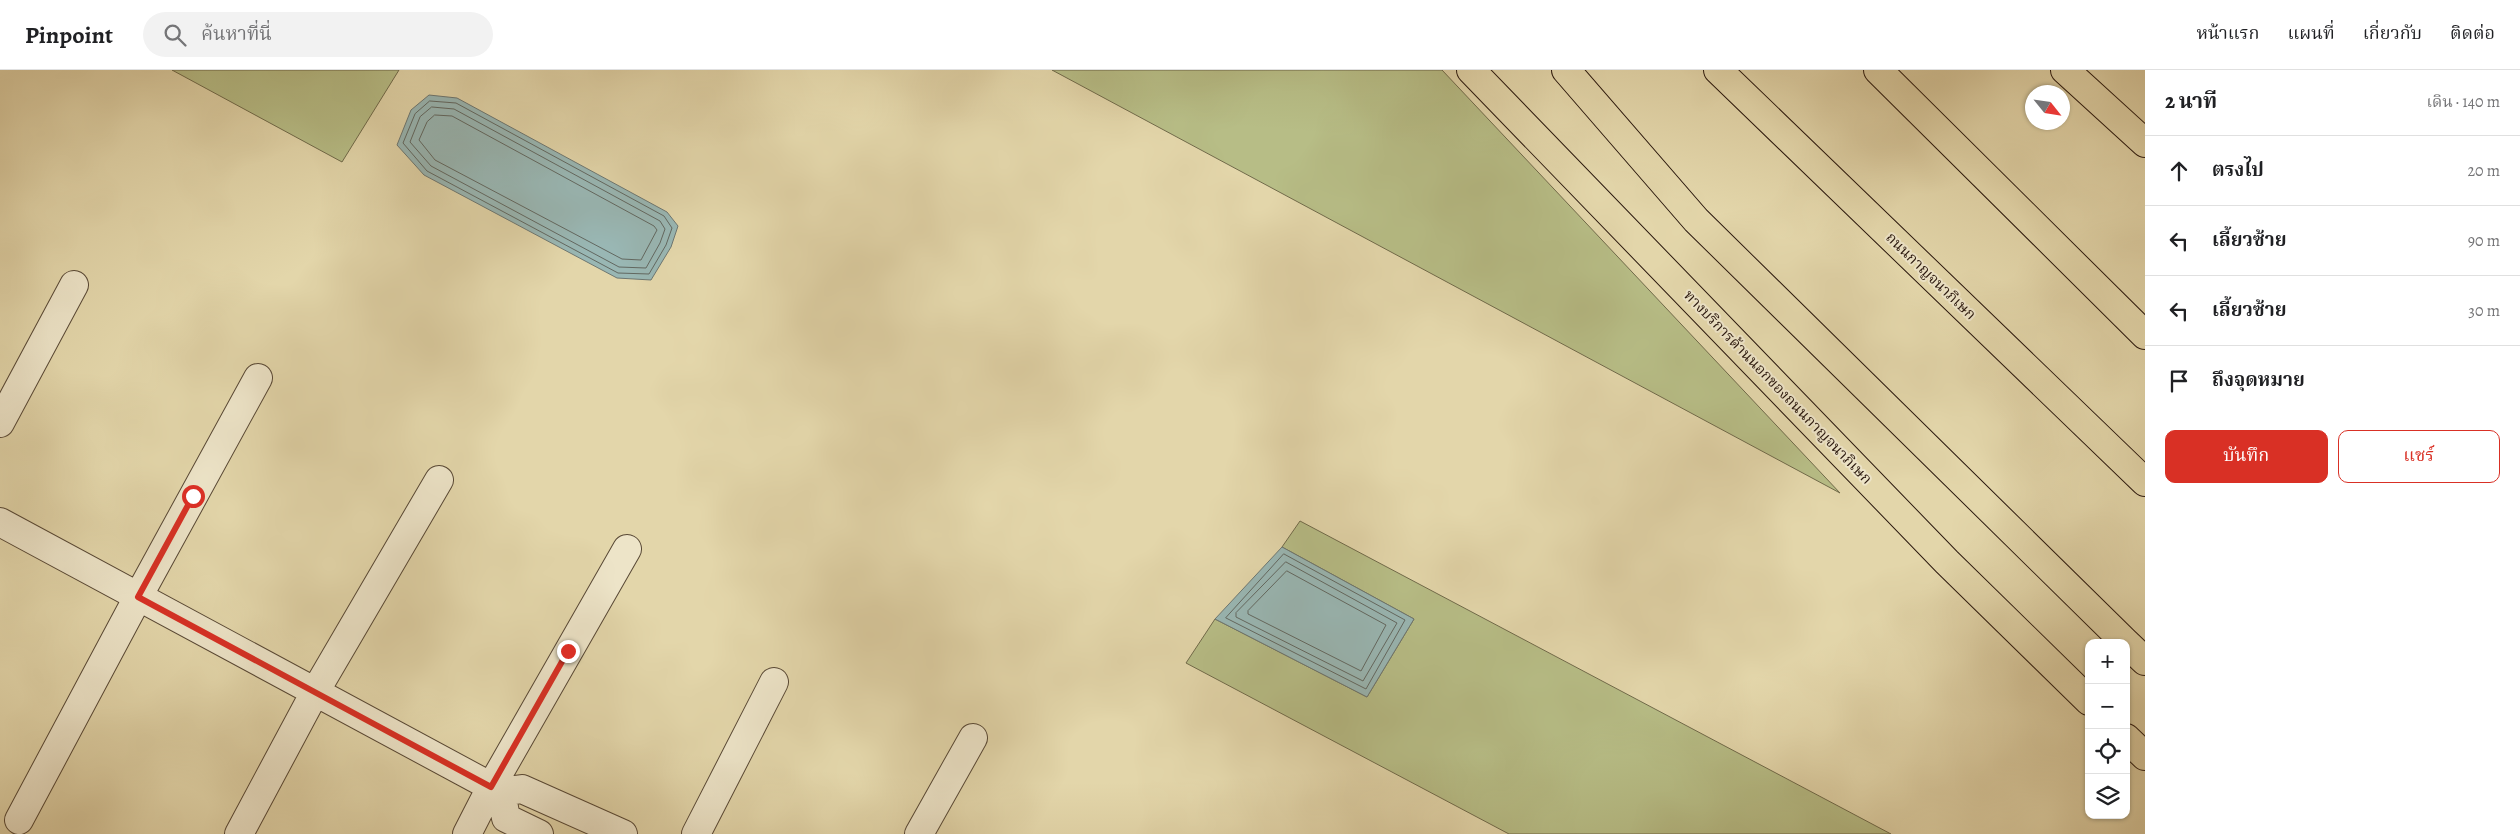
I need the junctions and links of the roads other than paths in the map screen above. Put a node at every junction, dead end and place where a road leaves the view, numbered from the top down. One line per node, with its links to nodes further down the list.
1 (1471, 70): 21 (main road, ทางบริการด้านนอกของถนนกาญจนาภิเษก)
2 (1566, 70): 16 (main road)
3 (1718, 70): 12 (main road, ถนนกาญจนาภิเษก)
4 (1878, 70): 8 (main road)
5 (2065, 70): 6 (main road)
6 (2145, 143)
7 (74, 285): 10 (street)
8 (2145, 336)
9 (258, 378): 15 (street)
10 (0, 423)
11 (439, 480): 20 (street)
12 (2145, 482)
13 (0, 522): 15 (street)
14 (627, 549): 25 (street)
15 (138, 597): 20 (street); 26 (street)
16 (2122, 639)
17 (2130, 647): 18 (main road)
18 (2145, 661)
19 (774, 682): 31 (street)
20 (315, 692): 25 (street); 27 (street)
21 (2085, 697)
22 (973, 738): 32 (street)
23 (2130, 742): 24 (main road)
24 (2145, 756)
25 (496, 790): 28 (street); 29 (street); 30 (street)
26 (19, 820)
27 (239, 834)
28 (467, 834)
29 (539, 834)
30 (623, 834)
31 (696, 834)
32 (919, 834)

